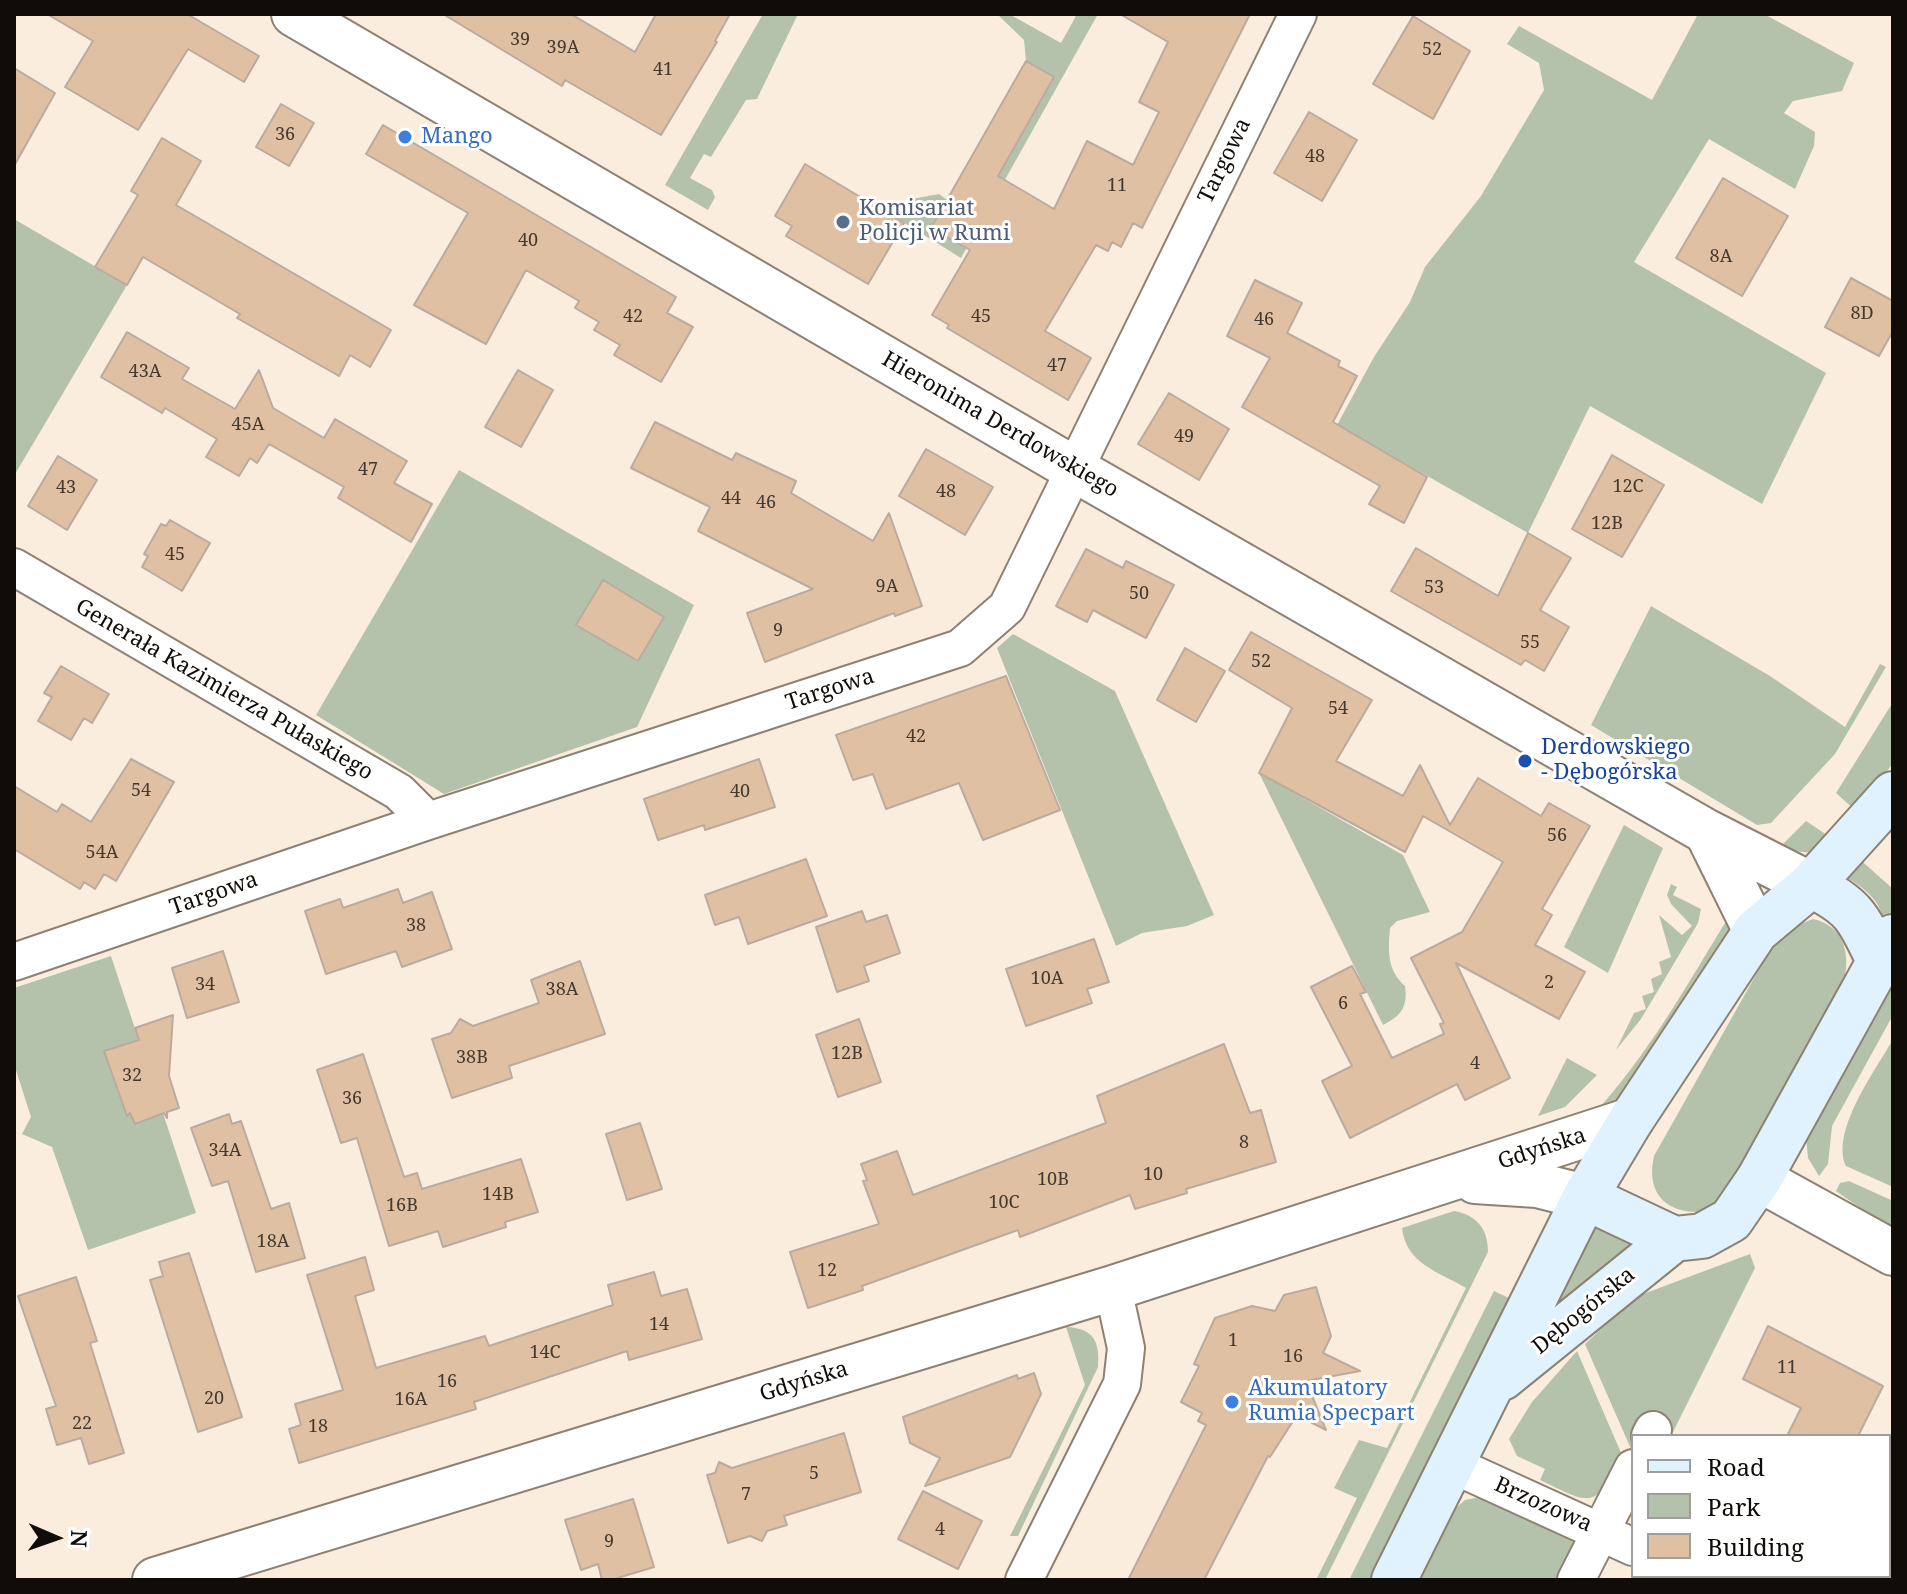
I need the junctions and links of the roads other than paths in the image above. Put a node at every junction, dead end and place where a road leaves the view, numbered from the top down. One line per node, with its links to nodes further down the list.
1 (294, 14): 3 (street, Hieronima Derdowskiego)
2 (1298, 14): 3 (street, Targowa)
3 (1074, 469): 6 (street, Targowa); 7 (street, Hieronima Derdowskiego)
4 (14, 567): 6 (street, Generała Kazimierza Pułaskiego)
5 (1893, 794): 8 (main road)
6 (428, 821): 11 (street, Targowa)
7 (1707, 832): 8 (street, Hieronima Derdowskiego); 9 (street)
8 (1811, 885): 9 (main road, Dębogórska); 10 (main road)
9 (1756, 931): 12 (main road, Dębogórska)
10 (1886, 950): 13 (main road)
11 (14, 962)
12 (1631, 1120): 14 (street, Gdyńska); 15 (main road, Dębogórska)
13 (1759, 1179): 16 (main road); 17 (street)
14 (1452, 1180): 15 (street, Gdyńska); 18 (street, Gdyńska)
15 (1585, 1197): 16 (main road); 19 (main road, Dębogórska)
16 (1674, 1239): 19 (main road, Dębogórska)
17 (1893, 1253)
18 (1113, 1288): 24 (street, Gdyńska); 26 (street)
19 (1494, 1384): 20 (main road, Dębogórska)
20 (1453, 1465): 22 (street, Brzozowa); 27 (main road, Dębogórska)
21 (1631, 1472): 22 (street)
22 (1601, 1531): 23 (street, Brzozowa); 28 (street)
23 (1631, 1546)
24 (236, 1568): 25 (street, Gdyńska)
25 (155, 1580)
26 (1024, 1580)
27 (1394, 1580)
28 (1576, 1580)

